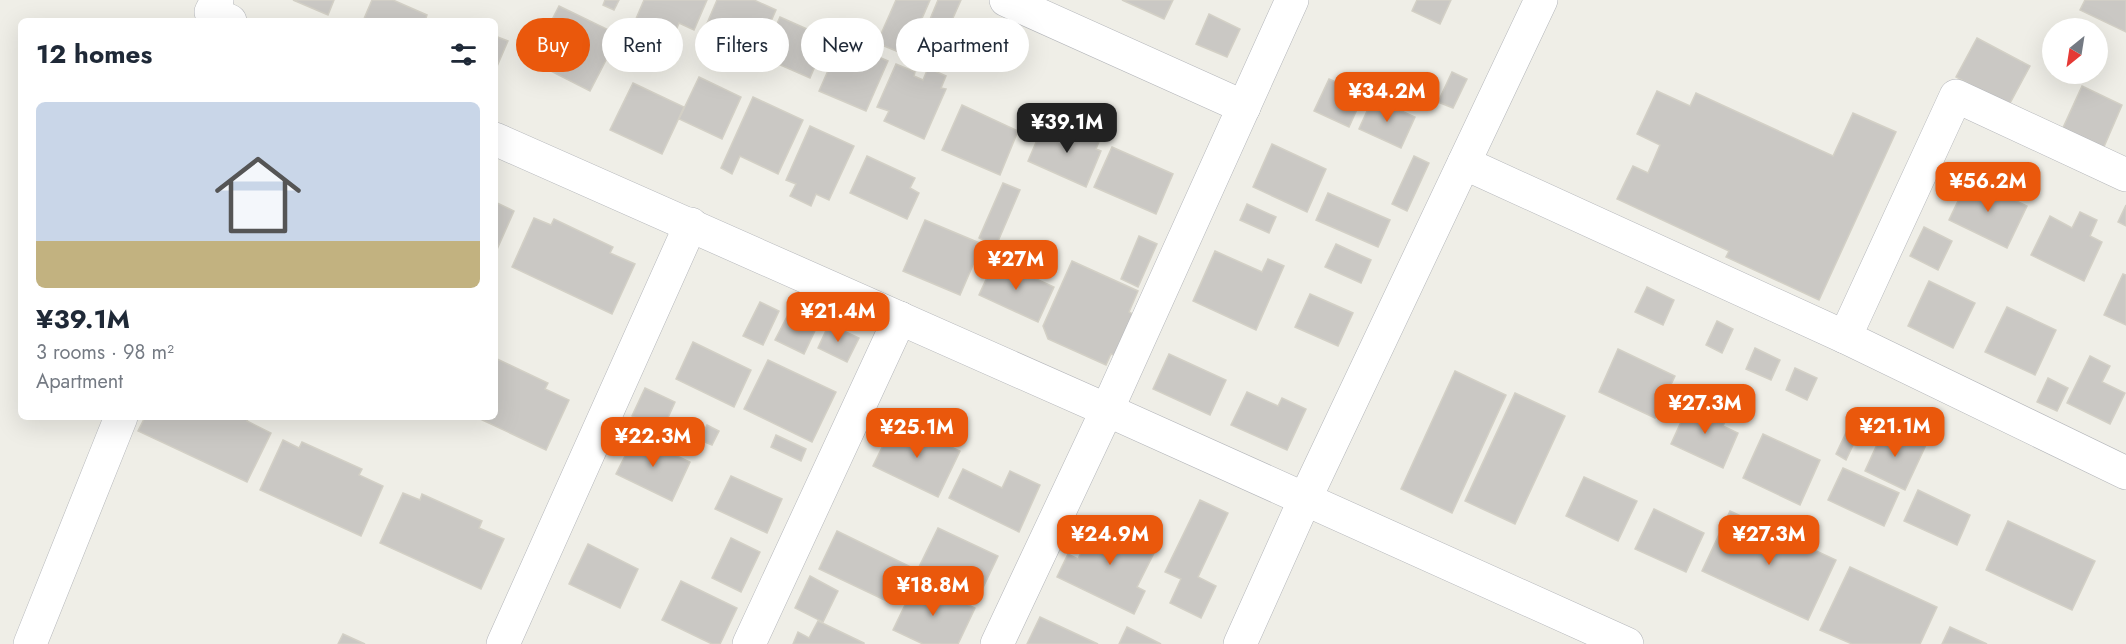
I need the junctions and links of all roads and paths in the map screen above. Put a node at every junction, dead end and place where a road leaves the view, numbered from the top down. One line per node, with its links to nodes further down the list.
1 (217, 0): 5 (street)
2 (1006, 0): 6 (street)
3 (1292, 0): 6 (street)
4 (1541, 0): 8 (street)
5 (224, 18)
6 (1244, 107): 13 (street)
7 (498, 140): 10 (street)
8 (1464, 163): 12 (street); 16 (street)
9 (2126, 175): 12 (street)
10 (691, 224): 11 (street); 18 (street)
11 (900, 318): 13 (street); 19 (street)
12 (1845, 337): 15 (street)
13 (1107, 410): 16 (street); 20 (street)
14 (120, 420): 17 (street)
15 (2126, 473)
16 (1305, 499): 21 (street); 22 (street)
17 (30, 644)
18 (503, 644)
19 (750, 644)
20 (997, 644)
21 (1240, 644)
22 (1627, 644)

